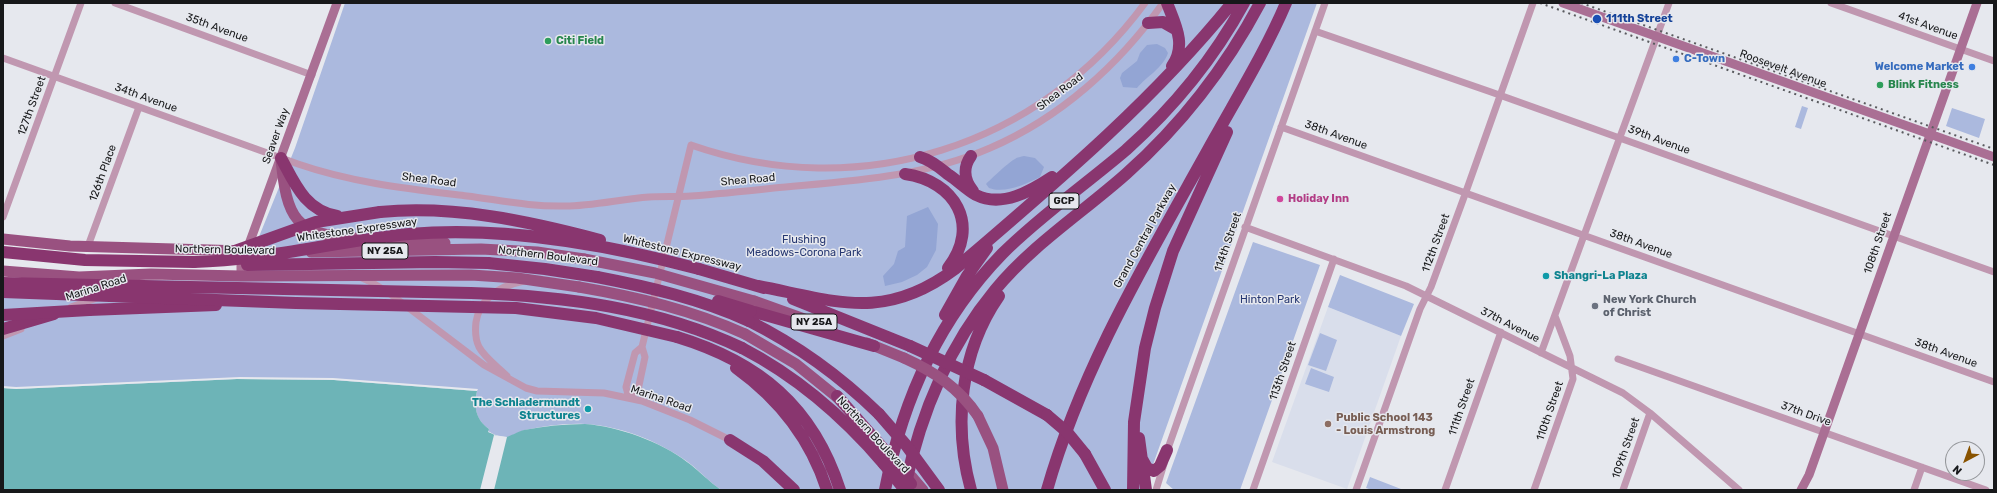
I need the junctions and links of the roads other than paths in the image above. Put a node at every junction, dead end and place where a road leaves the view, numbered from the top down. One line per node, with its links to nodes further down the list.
1 (81, 3): 26 (street, 127th Street)
2 (115, 3): 25 (street, 35th Avenue)
3 (337, 3): 25 (main road, Seaver Way)
4 (1145, 3): 35 (street, Shea Road)
5 (1163, 3): 17 (street, Shea Road)
6 (1167, 3): 18 (highway)
7 (1232, 3): 28 (highway)
8 (1244, 3): 91 (highway, GCP)
9 (1260, 3): 51 (highway, GCP)
10 (1286, 3): 21 (highway, Grand Central Parkway)
11 (1325, 3): 19 (street, 114th Street)
12 (1532, 3): 27 (street, 112th Street)
13 (1563, 3): 20 (main road, Roosevelt Avenue)
14 (1669, 3): 20 (street)
15 (1831, 3): 22 (street, 41st Avenue)
16 (1977, 3): 22 (main road, 108th Street)
17 (1148, 24): 18 (highway); 34 (street, Shea Road)
18 (1177, 30): 28 (highway)
19 (1315, 31): 27 (street, 39th Avenue); 30 (street, 114th Street)
20 (1657, 37): 31 (main road, Roosevelt Avenue); 32 (street)
21 (1266, 47): 89 (highway); 110 (highway, Grand Central Parkway)
22 (1960, 49): 24 (street, 41st Avenue); 31 (main road, 108th Street)
23 (3, 58): 26 (street, 34th Avenue)
24 (1994, 61)
25 (312, 74): 37 (main road, Seaver Way)
26 (54, 76): 29 (street, 34th Avenue); 44 (street, 127th Street)
27 (1500, 95): 32 (street, 39th Avenue); 40 (street, 112th Street)
28 (1143, 103): 33 (highway)
29 (139, 108): 37 (street, 34th Avenue); 52 (street, 126th Place)
30 (1281, 127): 40 (street, 38th Avenue); 47 (street, 114th Street)
31 (1929, 134): 36 (main road, Roosevelt Avenue); 49 (main road, 108th Street)
32 (1620, 138): 48 (street); 49 (street, 39th Avenue)
33 (1101, 141): 42 (highway); 43 (highway)
34 (971, 156): 38 (street, Shea Road); 42 (highway)
35 (920, 157): 38 (highway); 41 (street, Shea Road)
36 (1994, 157)
37 (281, 158): 41 (street, Shea Road); 45 (highway); 46 (main road); 53 (main road, Seaver Way)
38 (939, 167): 39 (street, Shea Road); 42 (highway)
39 (905, 174): 41 (street, Shea Road); 66 (highway)
40 (1466, 194): 48 (street, 38th Avenue); 69 (street, 112th Street)
41 (678, 196): 80 (street)
42 (978, 196)
43 (1032, 203): 66 (highway); 91 (highway)
44 (3, 217)
45 (342, 217): 46 (highway); 58 (highway, bridge)
46 (304, 225): 53 (highway); 54 (main road)
47 (1245, 227): 56 (street, 37th Avenue); 94 (street, 114th Street)
48 (1584, 235): 74 (street); 77 (street, 38th Avenue)
49 (1893, 236): 60 (street, 39th Avenue); 77 (main road, 108th Street)
50 (3, 239): 52 (main road, Northern Boulevard / NY 25A)
51 (1042, 242): 100 (highway, GCP); 108 (highway)
52 (88, 246): 53 (main road, Northern Boulevard / NY 25A)
53 (243, 249): 54 (main road, Northern Boulevard / NY 25A); 62 (main road, Seaver Way)
54 (523, 251): 71 (main road, Northern Boulevard / NY 25A, bridge)
55 (3, 252): 57 (highway, Whitestone Expressway)
56 (1334, 259): 69 (street, 37th Avenue); 116 (street, 113th Street)
57 (194, 262): 58 (highway, Whitestone Expressway, bridge); 71 (highway, bridge)
58 (699, 269): 67 (highway, Whitestone Expressway)
59 (3, 271): 61 (main road, Northern Boulevard / NY 25A)
60 (1994, 272)
61 (201, 275): 62 (main road, Northern Boulevard / NY 25A); 72 (street, Marina Road)
62 (241, 276): 63 (main road, Northern Boulevard / NY 25A)
63 (354, 276): 64 (main road, Northern Boulevard / NY 25A); 85 (street, Marina Road)
64 (532, 280): 85 (street, Marina Road); 87 (main road, Northern Boulevard / NY 25A, bridge)
65 (3, 283): 96 (highway, bridge)
66 (933, 283): 67 (highway)
67 (758, 286): 95 (highway, bridge)
68 (3, 292): 70 (highway, bridge)
69 (1427, 295): 76 (street, 37th Avenue); 117 (street, 112th Street)
70 (296, 303): 73 (highway, bridge); 83 (highway, bridge)
71 (751, 311): 79 (highway); 107 (highway, bridge)
72 (54, 314): 75 (highway); 78 (street, Marina Road)
73 (3, 315)
74 (1555, 316): 81 (street); 84 (street, 110th Street)
75 (3, 329)
76 (1501, 332): 81 (street, 37th Avenue); 118 (street, 111th Street)
77 (1859, 334): 86 (street, 38th Avenue); 92 (main road, 108th Street)
78 (3, 336)
79 (874, 346): 109 (main road, bridge)
80 (642, 347): 88 (street); 88 (street)
81 (1541, 353): 84 (street, 37th Avenue)
82 (1618, 359): 92 (street, 37th Drive)
83 (738, 365): 103 (highway); 104 (highway)
84 (1571, 368): 90 (street, 37th Avenue); 119 (street, 110th Street)
85 (512, 380): 88 (street, Marina Road)
86 (1994, 382)
87 (837, 396): 96 (highway)
88 (629, 398): 93 (street, Marina Road)
89 (1137, 402): 97 (highway); 113 (highway)
90 (1650, 413): 120 (street, 109th Street); 121 (street, 37th Avenue)
91 (905, 414): 105 (highway, GCP)
92 (1823, 432): 98 (street, 37th Drive); 101 (main road, 108th Street)
93 (730, 440): 102 (highway)
94 (1167, 450): 97 (highway); 115 (street, 114th Street)
95 (1085, 454): 111 (highway); 112 (highway)
96 (886, 455): 100 (highway, bridge)
97 (1142, 458): 99 (highway)
98 (1922, 467): 122 (street); 123 (street, 37th Drive)
99 (1145, 475): 114 (highway); 115 (highway)
100 (909, 486): 106 (main road, Northern Boulevard)
101 (1803, 489)
102 (794, 490)
103 (827, 490)
104 (840, 490)
105 (886, 490)
106 (923, 490)
107 (939, 490)
108 (971, 490)
109 (1003, 490)
110 (1047, 490)
111 (1101, 490)
112 (1105, 490)
113 (1133, 490)
114 (1146, 490)
115 (1155, 490)
116 (1253, 490)
117 (1356, 490)
118 (1445, 490)
119 (1534, 490)
120 (1623, 490)
121 (1739, 490)
122 (1914, 490)
123 (1986, 490)

